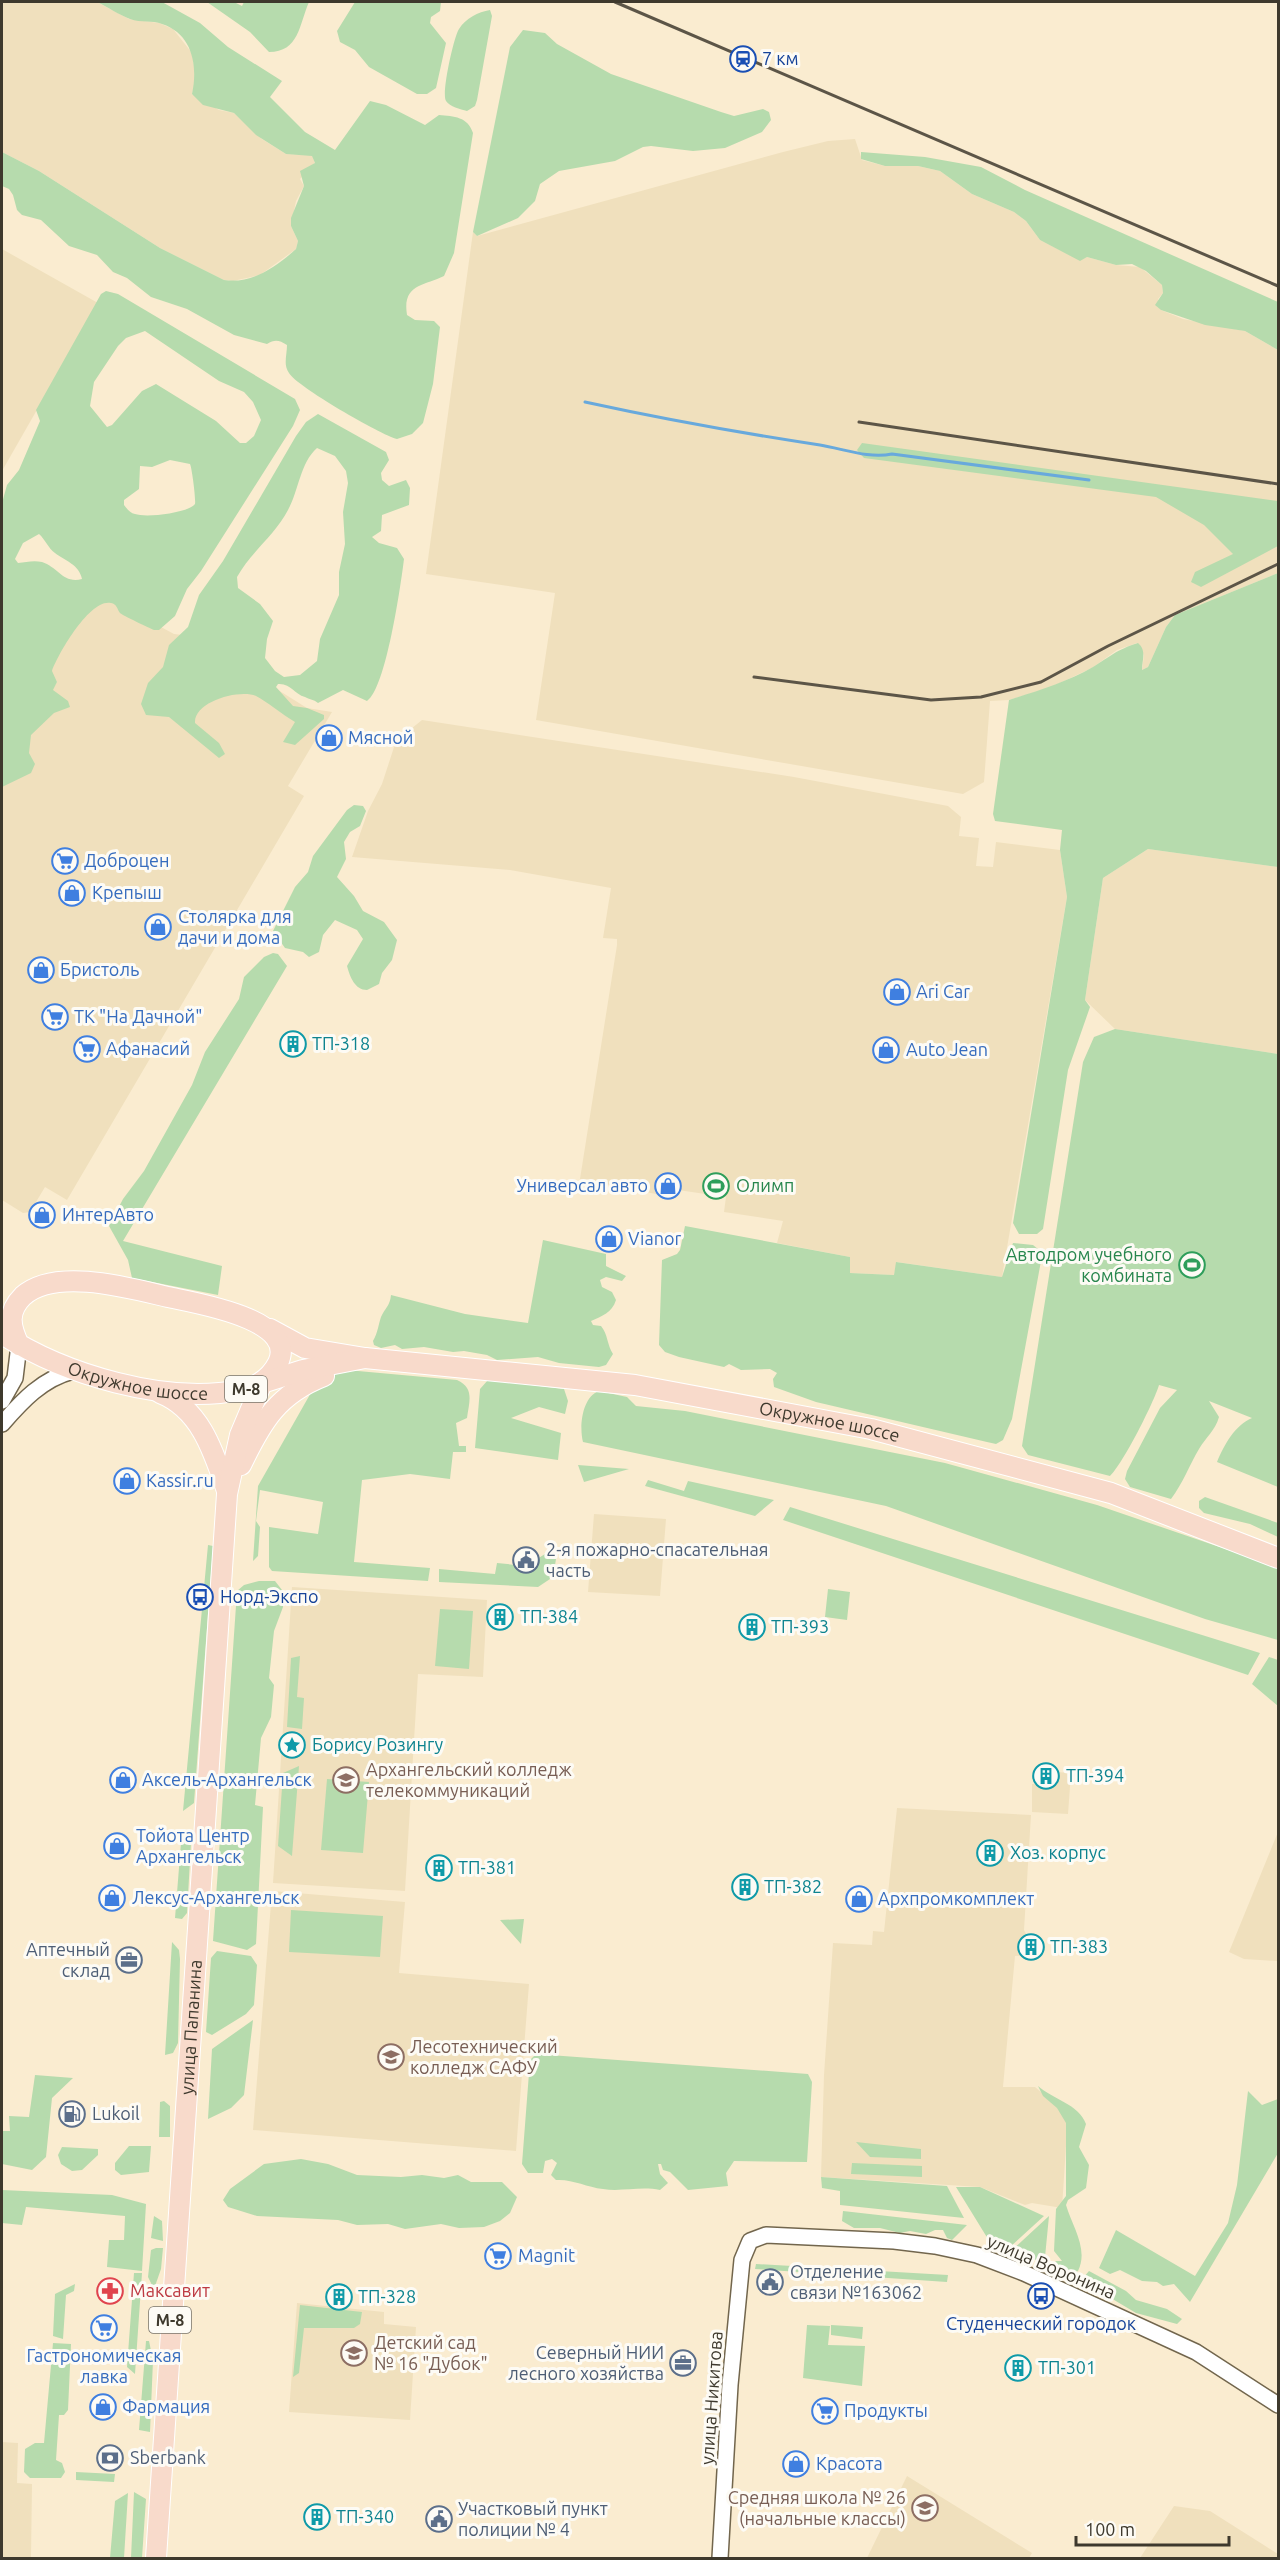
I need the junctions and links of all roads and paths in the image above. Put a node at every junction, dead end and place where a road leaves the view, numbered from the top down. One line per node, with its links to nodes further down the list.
1 (31, 1289): 2 (main road, Окружное шоссе); 3 (main road, Окружное шоссе); 5 (main road)
2 (2, 1295)
3 (270, 1329): 6 (main road, Окружное шоссе); 8 (main road, М-8)
4 (2, 1334): 5 (main road, Окружное шоссе / М-8)
5 (19, 1345): 7 (main road, Окружное шоссе / М-8); 10 (street)
6 (365, 1358): 8 (main road, Окружное шоссе); 12 (main road, улица Папанина / М-8); 13 (main road, Окружное шоссе)
7 (73, 1371): 9 (main road, Окружное шоссе / М-8); 11 (street)
8 (262, 1383): 9 (main road, Окружное шоссе / М-8); 12 (main road, улица Папанина / М-8)
9 (150, 1389): 12 (main road, улица Папанина / М-8)
10 (2, 1401)
11 (2, 1424)
12 (228, 1494): 16 (main road, улица Папанина / М-8)
13 (1278, 1558)
14 (750, 2241): 15 (street, улица Воронина); 17 (street, улица Никитова)
15 (1278, 2405)
16 (156, 2559)
17 (720, 2559)

